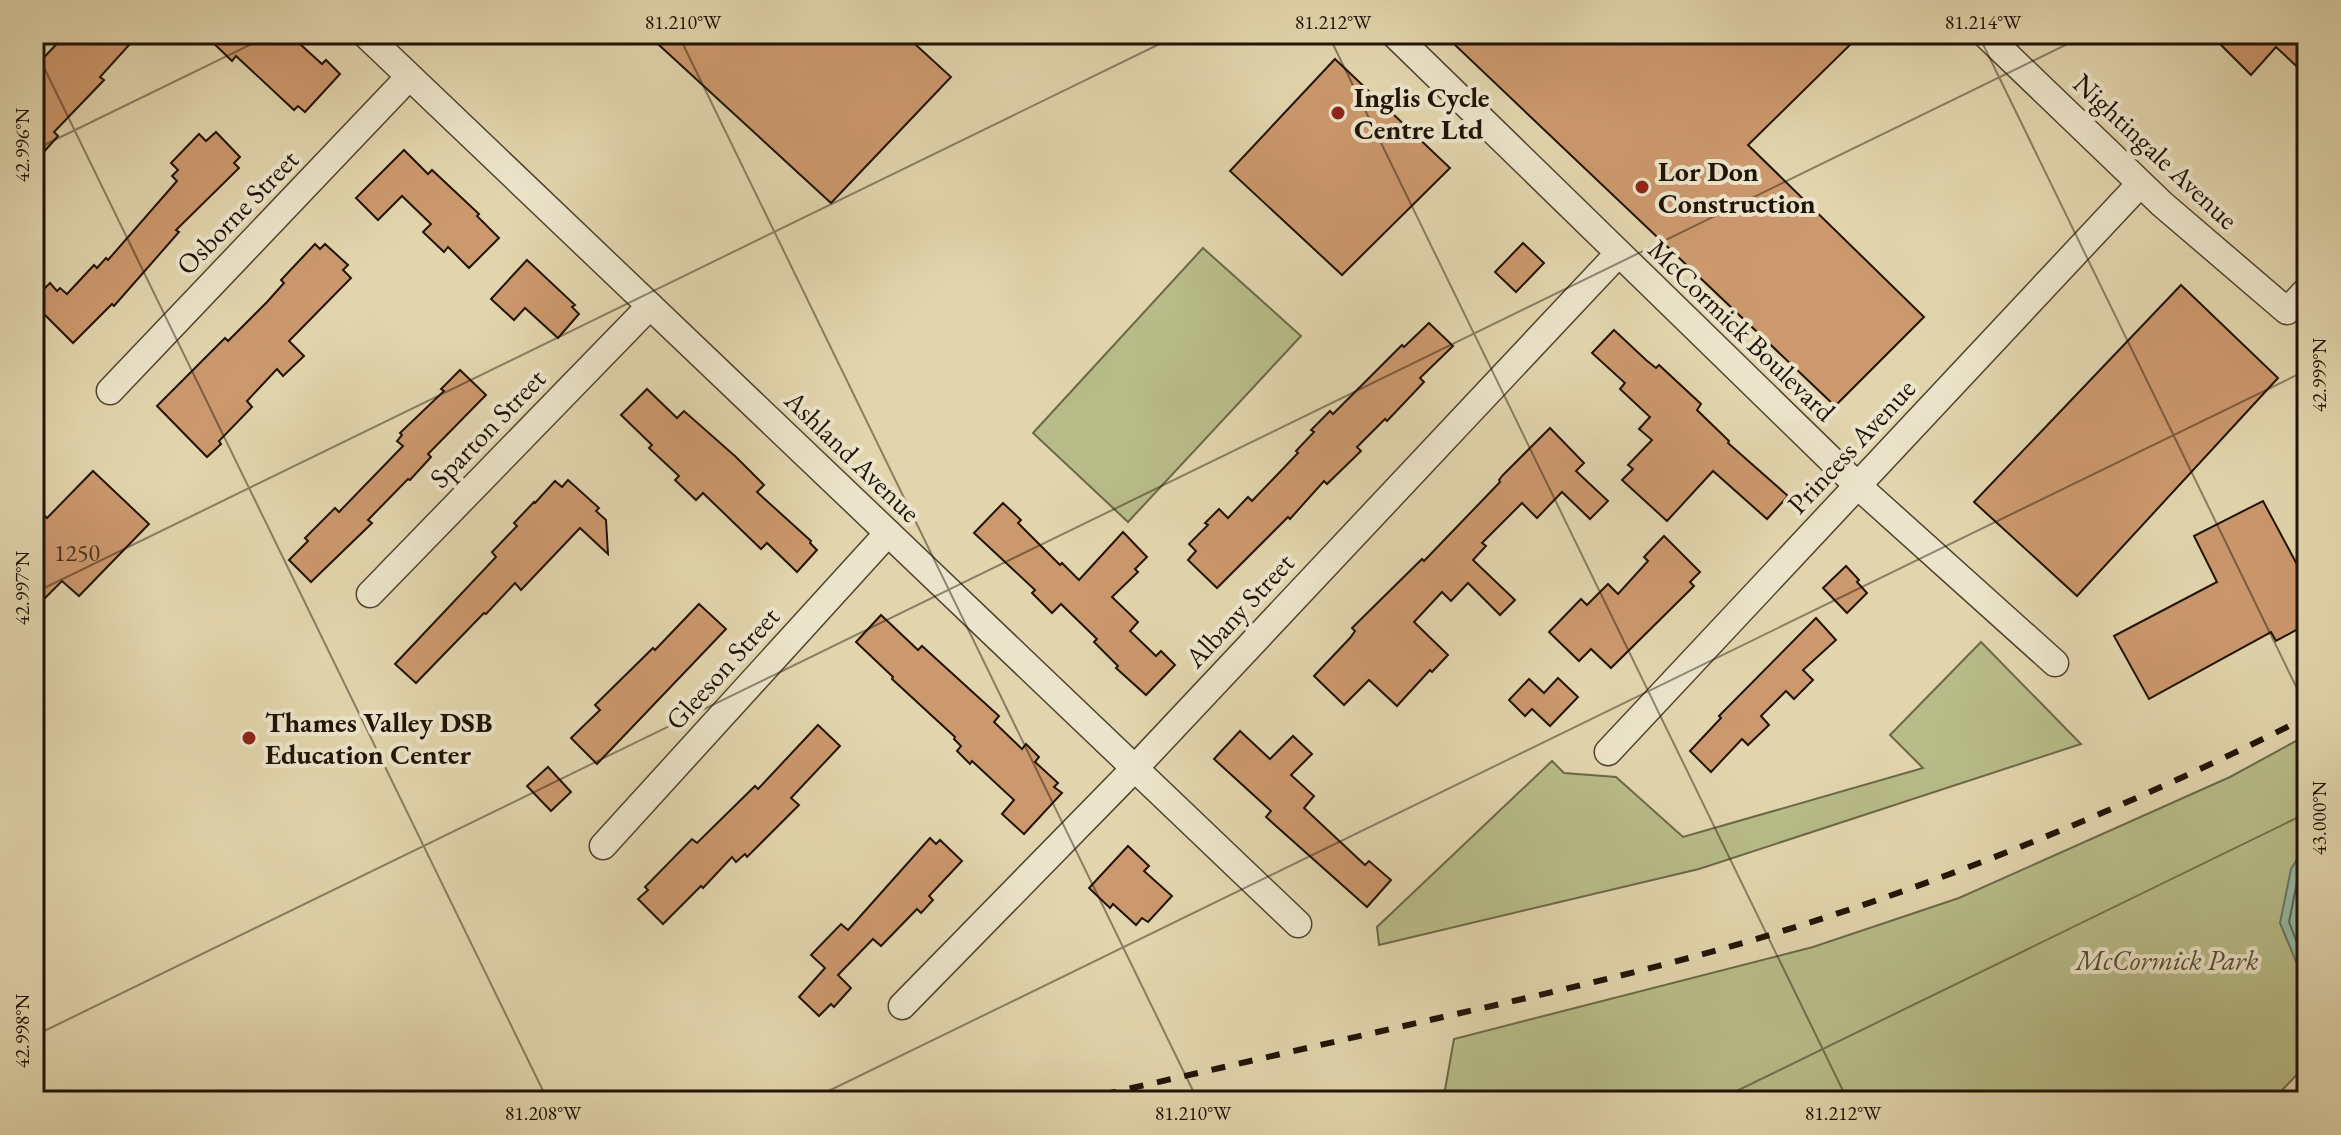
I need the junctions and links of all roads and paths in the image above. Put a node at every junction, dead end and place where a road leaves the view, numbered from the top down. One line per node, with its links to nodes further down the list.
1 (365, 34): 4 (street, Ashland Avenue)
2 (1394, 34): 6 (street, McCormick Boulevard)
3 (1985, 34): 5 (street, Nightingale Avenue)
4 (409, 77): 8 (street, Ashland Avenue); 9 (street, Osborne Street)
5 (2140, 184): 7 (street, Nightingale Avenue); 10 (street, Princess Avenue)
6 (1618, 254): 10 (street, McCormick Boulevard); 15 (street, Albany Street)
7 (2307, 290)
8 (650, 306): 11 (street, Ashland Avenue); 12 (street, Sparton Street)
9 (110, 391)
10 (1858, 486): 13 (street, McCormick Boulevard); 14 (street, Princess Avenue)
11 (888, 533): 15 (street, Ashland Avenue); 16 (street, Gleeson Street)
12 (370, 594)
13 (2055, 663)
14 (1608, 752)
15 (1135, 768): 17 (street, Ashland Avenue); 18 (street, Albany Street)
16 (603, 846)
17 (1298, 924)
18 (902, 1006)

